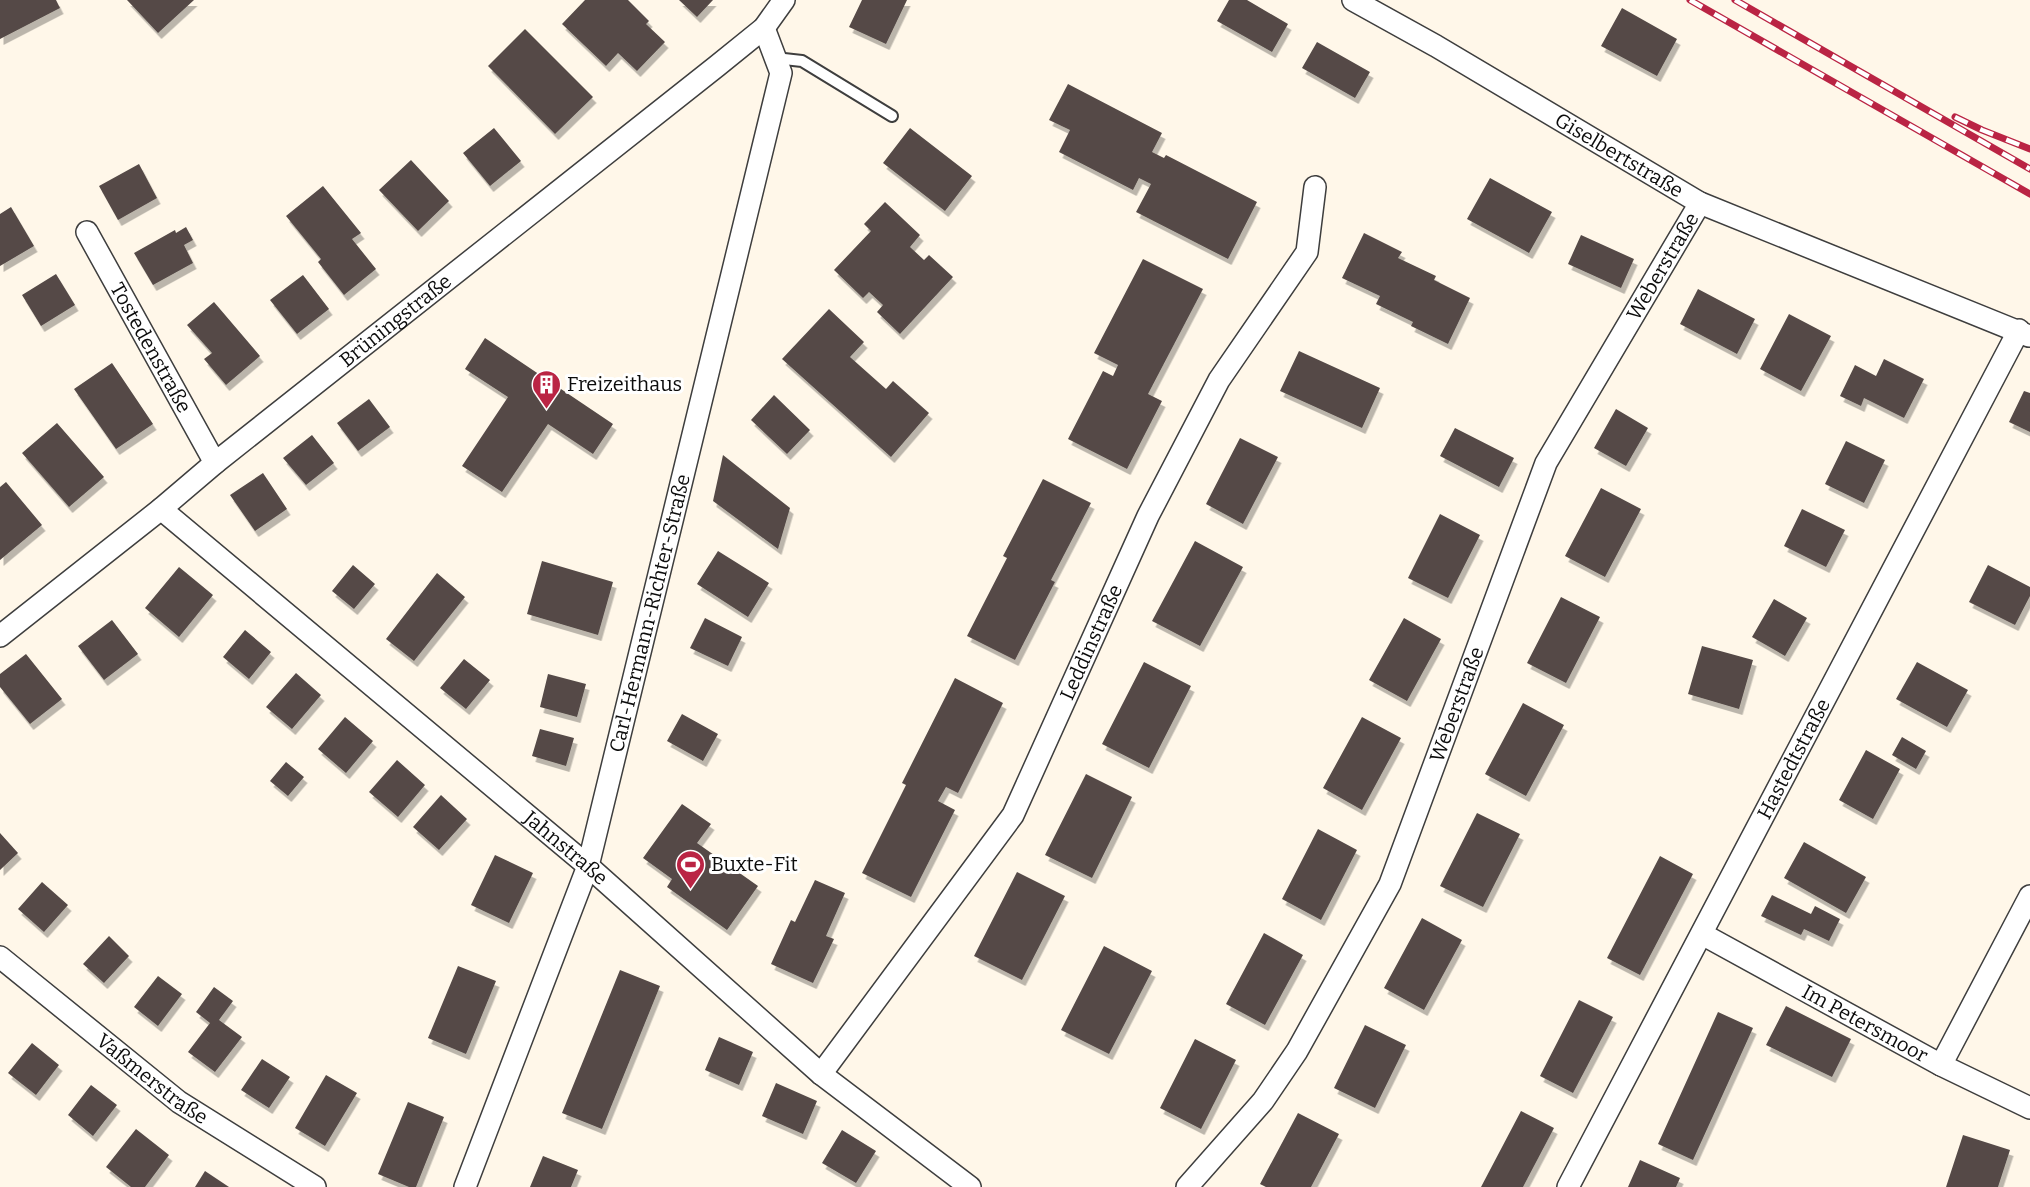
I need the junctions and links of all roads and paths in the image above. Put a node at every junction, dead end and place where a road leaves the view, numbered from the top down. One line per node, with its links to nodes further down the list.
1 (784, 0): 3 (street, Brüningstraße)
2 (1353, 0): 7 (street, Giselbertstraße)
3 (764, 28): 4 (street, Carl-Hermann-Richter-Straße); 10 (street, Brüningstraße)
4 (775, 58): 5 (lane); 13 (street, Carl-Hermann-Richter-Straße)
5 (892, 116)
6 (1315, 187): 18 (street, Leddinstraße)
7 (1700, 203): 9 (street, Giselbertstraße); 23 (street, Weberstraße)
8 (87, 232): 10 (street, Tostedenstraße)
9 (2024, 333): 15 (street, Hastedtstraße)
10 (215, 463): 11 (street, Brüningstraße)
11 (160, 509): 12 (street, Brüningstraße); 13 (street, Jahnstraße)
12 (0, 636)
13 (588, 866): 18 (street, Jahnstraße); 21 (street, Carl-Hermann-Richter-Straße)
14 (2030, 896): 17 (street)
15 (1702, 934): 17 (street, Im Petersmoor); 24 (street, Hastedtstraße)
16 (0, 957): 20 (street, Vaßmerstraße)
17 (1941, 1065): 19 (street, Im Petersmoor)
18 (820, 1074): 22 (street, Jahnstraße)
19 (2030, 1108)
20 (315, 1187)
21 (465, 1187)
22 (970, 1187)
23 (1187, 1187)
24 (1569, 1187)

